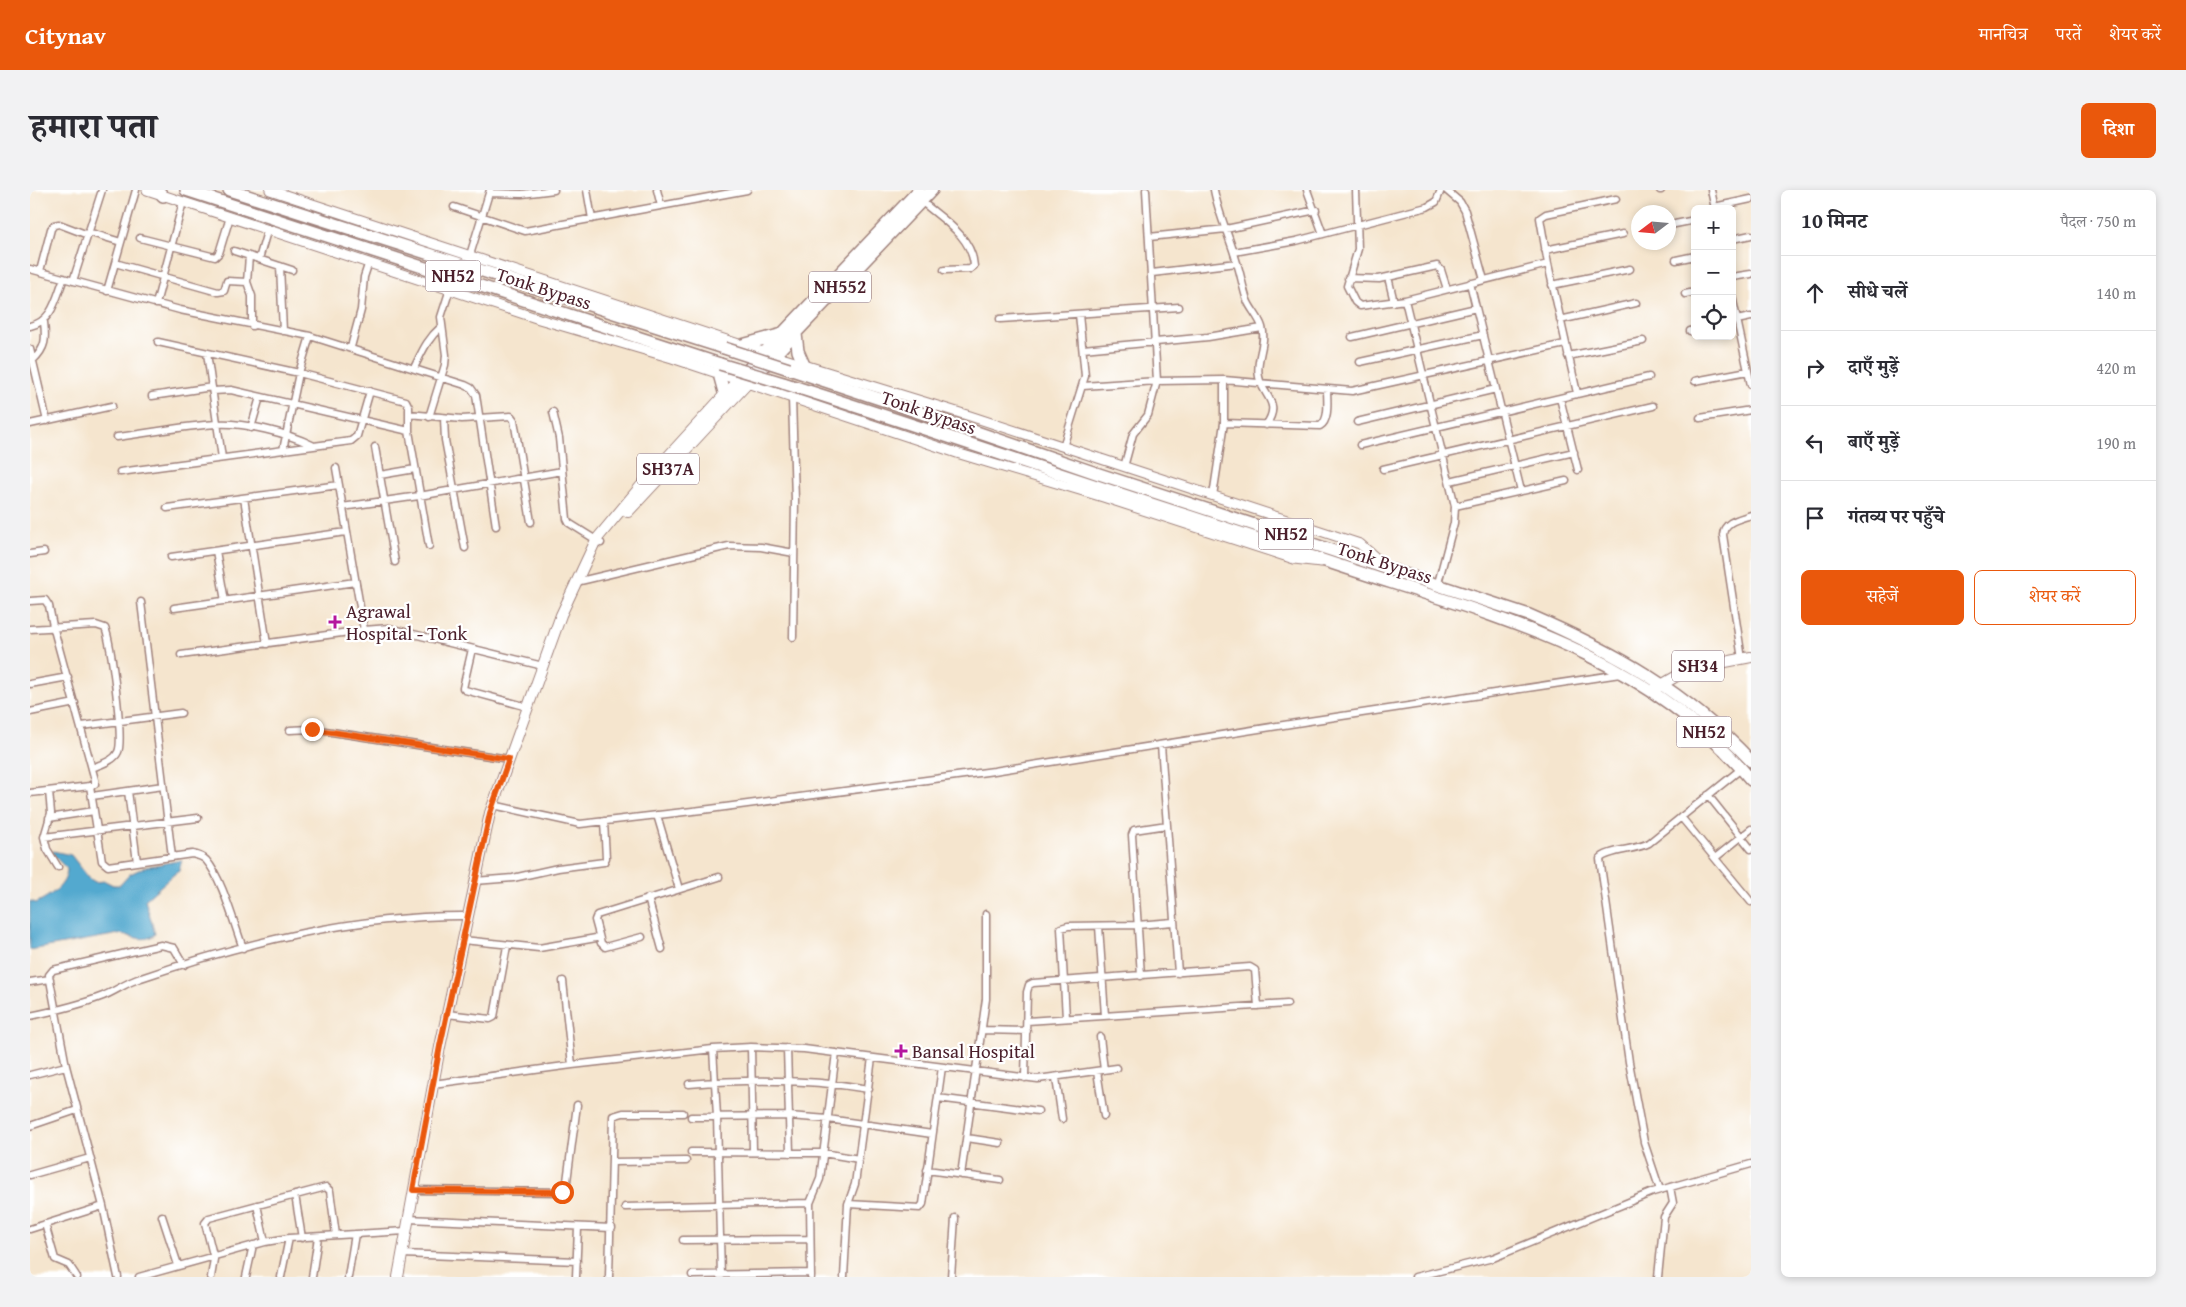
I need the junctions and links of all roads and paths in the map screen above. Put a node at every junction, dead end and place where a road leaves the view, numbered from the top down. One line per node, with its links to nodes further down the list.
1 (102, 190): 39 (street)
2 (136, 190): 46 (street)
3 (147, 190): 21 (street)
4 (186, 190): 126 (highway, Tonk Bypass / NH52)
5 (229, 190): 221 (highway, NH52, bridge)
6 (270, 190): 51 (street)
7 (554, 190): 19 (street)
8 (587, 190): 33 (street)
9 (657, 190): 29 (street)
10 (747, 190): 20 (street)
11 (932, 190): 22 (highway, NH552)
12 (1146, 190): 43 (street)
13 (1214, 190): 38 (street)
14 (1307, 190): 30 (street)
15 (1356, 190): 36 (street)
16 (1441, 190): 36 (street)
17 (1446, 190): 73 (street)
18 (1711, 190): 26 (street)
19 (489, 192): 31 (street)
20 (726, 192): 29 (street)
21 (160, 193): 25 (street)
22 (920, 196): 64 (street); 103 (highway, NH552); 104 (highway, NH552)
23 (1616, 199): 48 (street)
24 (1751, 199): 27 (street)
25 (184, 202): 32 (street); 47 (street)
26 (1714, 205)
27 (1726, 205)
28 (454, 206): 31 (street)
29 (660, 206): 33 (street)
30 (1316, 210): 38 (street); 40 (street)
31 (480, 216): 33 (street); 51 (street)
32 (230, 217): 37 (street); 47 (street)
33 (592, 219)
34 (1691, 221): 35 (street)
35 (1676, 224)
36 (1357, 226): 40 (street); 72 (street)
37 (268, 228): 54 (street); 56 (street)
38 (1226, 229): 43 (street); 50 (street)
39 (88, 234): 46 (street); 65 (street); 74 (street)
40 (1323, 234): 50 (street)
41 (1623, 234): 48 (street)
42 (1751, 235): 45 (street)
43 (1149, 237): 66 (street)
44 (140, 238): 47 (street)
45 (1736, 238)
46 (121, 242): 57 (street)
47 (171, 247): 68 (street)
48 (1545, 250): 59 (street)
49 (234, 251): 52 (street)
50 (1234, 252): 58 (street)
51 (470, 255): 112 (street)
52 (249, 256): 54 (street); 75 (street)
53 (1691, 257): 55 (street)
54 (259, 259): 60 (street)
55 (1676, 260)
56 (369, 262): 78 (street); 113 (street)
57 (115, 263): 68 (street); 80 (street)
58 (1238, 263): 66 (street); 101 (street)
59 (1548, 264): 73 (street); 77 (street)
60 (280, 266): 63 (street); 102 (street)
61 (30, 269): 65 (street)
62 (1630, 269): 77 (street)
63 (292, 270)
64 (944, 270)
65 (40, 271): 71 (street)
66 (1152, 273): 89 (street)
67 (1751, 274): 69 (street)
68 (163, 276): 75 (street); 85 (street)
69 (1736, 276)
70 (1388, 277): 72 (street); 79 (street); 84 (street)
71 (64, 278): 74 (street); 95 (street)
72 (1348, 278): 84 (street)
73 (1484, 280): 76 (street)
74 (73, 281): 80 (street)
75 (247, 282): 99 (street)
76 (1470, 283): 79 (street); 88 (street)
77 (1552, 285): 93 (street)
78 (450, 288): 100 (street); 126 (street)
79 (1446, 289): 83 (street)
80 (107, 291): 85 (street)
81 (1691, 293): 82 (street)
82 (1685, 294)
83 (1405, 300): 84 (street); 96 (street)
84 (1394, 302)
85 (156, 304): 99 (street)
86 (1636, 304): 93 (street)
87 (1179, 307): 89 (street)
88 (1476, 308): 96 (street); 105 (street)
89 (1154, 309): 90 (street); 110 (street)
90 (1079, 314): 92 (street); 115 (street)
91 (1751, 317): 94 (street)
92 (1000, 319)
93 (1560, 320): 111 (street)
94 (1736, 321)
95 (44, 322): 98 (street); 120 (street)
96 (1411, 324): 107 (street); 116 (street)
97 (1736, 324): 121 (street)
98 (30, 326)
99 (252, 326): 102 (street)
100 (441, 327): 125 (street); 131 (street)
101 (1262, 328): 110 (street); 136 (street)
102 (283, 331): 106 (street)
103 (782, 334): 112 (highway); 118 (highway, NH552)
104 (796, 334): 118 (highway, NH552); 124 (highway)
105 (1483, 335): 116 (street); 122 (street)
106 (310, 336): 113 (street); 128 (street)
107 (1352, 337)
108 (1643, 341): 119 (street)
109 (158, 342): 117 (street)
110 (1156, 342): 115 (street); 133 (street)
111 (1565, 344): 119 (street); 122 (street)
112 (742, 345): 118 (street)
113 (350, 347): 125 (street)
114 (30, 349): 120 (street)
115 (1083, 349): 138 (street)
116 (1417, 349): 123 (street); 129 (street)
117 (207, 353): 128 (street); 139 (street)
118 (770, 354): 124 (street); 135 (highway, NH552)
119 (1568, 356): 143 (street)
120 (32, 360): 161 (street)
121 (1748, 360): 127 (street)
122 (1489, 361): 129 (street); 141 (street)
123 (1360, 362)
124 (804, 364): 178 (street)
125 (414, 368): 131 (street)
126 (720, 369): 135 (street); 145 (highway); 220 (highway, Tonk Bypass / NH52, bridge)
127 (1748, 371): 134 (street); 137 (street)
128 (299, 373): 142 (street); 149 (street)
129 (1424, 376): 140 (street); 150 (street)
130 (1649, 377): 143 (street)
131 (442, 378): 157 (street); 160 (street)
132 (1224, 380): 133 (street); 136 (street); 164 (street)
133 (1157, 381): 138 (street); 184 (street)
134 (1695, 381)
135 (743, 382): 145 (main road, SH37A); 147 (street); 210 (main road, SH37A)
136 (1261, 382): 140 (street); 167 (street)
137 (1751, 385)
138 (1083, 386): 178 (street)
139 (212, 389): 144 (street); 146 (street); 166 (street)
140 (1327, 389): 167 (street)
141 (1496, 389): 150 (street); 155 (street)
142 (370, 391): 156 (street); 162 (street)
143 (1577, 394): 148 (street)
144 (152, 396)
145 (726, 396): 210 (main road, SH37A)
146 (260, 397): 149 (street); 170 (street)
147 (792, 398): 216 (street); 220 (street)
148 (1560, 398): 155 (street); 169 (street)
149 (293, 404): 162 (street); 172 (street)
150 (1431, 404): 163 (street); 168 (street)
151 (112, 406): 161 (street)
152 (1653, 406): 169 (street)
153 (1751, 410): 159 (street)
154 (553, 412): 189 (street)
155 (1502, 412): 168 (street); 174 (street)
156 (409, 414): 157 (street); 171 (street)
157 (429, 417): 158 (street)
158 (444, 418): 160 (street); 197 (street)
159 (1700, 418)
160 (478, 420): 192 (street); 195 (street)
161 (47, 421): 165 (street)
162 (362, 422): 171 (street); 176 (street)
163 (1357, 422)
164 (1224, 423): 167 (street); 200 (street)
165 (30, 424)
166 (217, 424): 170 (street); 173 (street); 182 (street)
167 (1266, 425)
168 (1437, 427): 175 (street); 181 (street)
169 (1568, 427): 174 (street); 180 (street)
170 (251, 428): 172 (street)
171 (409, 431): 187 (street)
172 (286, 436): 176 (street); 179 (street)
173 (117, 437)
174 (1508, 441): 181 (street); 183 (street)
175 (1360, 445)
176 (314, 446): 179 (street)
177 (375, 447): 191 (street)
178 (1064, 447): 184 (street)
179 (283, 450): 182 (street)
180 (1574, 452): 183 (street); 188 (street)
181 (1443, 454): 186 (street); 193 (street)
182 (222, 458): 190 (street)
183 (1514, 465): 193 (street); 198 (street)
184 (1124, 467): 200 (street)
185 (336, 468): 196 (street)
186 (1383, 469)
187 (415, 470): 191 (street); 199 (street)
188 (1578, 470)
189 (562, 471): 192 (street); 210 (street)
190 (120, 472)
191 (380, 475): 202 (street)
192 (523, 477): 195 (street); 207 (street)
193 (1450, 481): 203 (street)
194 (1566, 481): 198 (street)
195 (488, 482): 197 (street); 208 (street)
196 (339, 485): 201 (street); 204 (street)
197 (454, 489): 199 (street); 213 (street)
198 (1520, 491): 203 (street)
199 (419, 496): 202 (street); 212 (street)
200 (1213, 496): 221 (street)
201 (244, 498): 205 (street); 211 (street)
202 (385, 501): 204 (street); 219 (street)
203 (1455, 506): 224 (street)
204 (342, 507): 209 (street)
205 (167, 508)
206 (1751, 514): 237 (street)
207 (531, 522)
208 (496, 526)
209 (346, 532): 211 (street); 222 (street)
210 (599, 541): 223 (main road, SH37A)
211 (251, 545): 214 (street); 225 (street)
212 (429, 546)
213 (465, 548)
214 (216, 550): 218 (street); 227 (street)
215 (44, 552): 217 (street)
216 (794, 552): 223 (street); 233 (street)
217 (30, 554)
218 (171, 557)
219 (395, 562)
220 (1329, 562): 239 (highway, Tonk Bypass / NH52)
221 (1386, 566): 224 (highway, NH52)
222 (355, 582): 225 (street); 232 (street)
223 (575, 583): 238 (main road, SH37A)
224 (1438, 584): 242 (highway, NH52)
225 (259, 596): 227 (street); 234 (street)
226 (30, 601): 230 (street)
227 (224, 601): 229 (street)
228 (141, 602): 248 (street)
229 (174, 608)
230 (53, 626): 231 (street); 240 (street); 249 (street)
231 (30, 629)
232 (364, 630): 234 (street); 235 (street)
233 (793, 637)
234 (267, 644): 236 (street)
235 (472, 649): 238 (street); 245 (street)
236 (181, 655)
237 (1747, 658): 242 (main road, SH34)
238 (543, 666): 245 (main road, SH37A)
239 (1624, 674): 243 (highway, Tonk Bypass / NH52); 252 (street)
240 (68, 678): 241 (street); 244 (street)
241 (30, 684)
242 (1662, 684): 243 (main road, SH34); 254 (highway, NH52)
243 (1652, 691): 256 (highway, NH52)
244 (75, 703): 246 (street); 250 (street)
245 (528, 707): 253 (main road, SH37A)
246 (30, 712)
247 (182, 713): 248 (street)
248 (154, 717): 249 (street); 259 (street)
249 (119, 721): 250 (street); 255 (street)
250 (82, 726): 255 (street)
251 (290, 730): 253 (street)
252 (1161, 745): 267 (street); 273 (street)
253 (509, 759): 265 (main road, SH37A)
254 (1751, 761)
255 (92, 768): 258 (street)
256 (1741, 769): 257 (highway, NH52); 263 (street)
257 (1751, 780)
258 (90, 786): 261 (street); 264 (street)
259 (163, 786): 260 (street); 272 (street)
260 (128, 791): 264 (street); 274 (street)
261 (49, 792): 262 (street); 269 (street)
262 (30, 793)
263 (1708, 795): 268 (street); 278 (street)
264 (92, 796): 266 (street)
265 (493, 805): 271 (street); 285 (main road, SH37A)
266 (94, 811): 269 (street); 276 (street)
267 (657, 815): 271 (street); 286 (street)
268 (1681, 817): 281 (street); 374 (street)
269 (49, 818): 277 (street)
270 (198, 818): 272 (street)
271 (604, 821): 285 (street)
272 (168, 822): 274 (street); 280 (street)
273 (1167, 825): 291 (street); 292 (street)
274 (132, 826): 276 (street); 282 (street)
275 (1751, 828): 278 (street)
276 (97, 830): 277 (street); 282 (street)
277 (44, 837): 283 (street)
278 (1741, 837): 279 (street); 281 (street)
279 (1751, 849)
280 (172, 857): 282 (street); 298 (street)
281 (1715, 858): 288 (street)
282 (137, 862)
283 (58, 867)
284 (719, 877): 286 (street)
285 (475, 881): 290 (main road, SH37A)
286 (679, 889): 287 (street)
287 (648, 898): 294 (street); 299 (street)
288 (1751, 902)
289 (986, 914): 316 (street)
290 (468, 916): 296 (main road, SH37A); 298 (street)
291 (1173, 922): 292 (street); 301 (street)
292 (1138, 925): 293 (street); 302 (street)
293 (1099, 926): 303 (street); 305 (street)
294 (599, 935): 295 (street); 297 (street)
295 (642, 937)
296 (463, 940): 297 (street); 311 (main road, SH37A)
297 (507, 946): 311 (street)
298 (243, 948): 300 (street)
299 (662, 950)
300 (184, 965): 304 (street); 310 (street)
301 (1178, 973): 302 (street); 309 (street)
302 (1141, 976): 303 (street)
303 (1102, 978): 305 (street); 313 (street)
304 (50, 979): 307 (street); 310 (street)
305 (1064, 980): 314 (street); 315 (street)
306 (563, 981): 324 (street)
307 (30, 982)
308 (1287, 1004): 309 (street)
309 (1258, 1006): 313 (street)
310 (56, 1010): 312 (street); 325 (street)
311 (447, 1014): 337 (main road, SH37A)
312 (30, 1016)
313 (1105, 1016): 314 (street)
314 (1066, 1018): 315 (street)
315 (1027, 1021): 317 (street)
316 (983, 1030): 317 (street); 329 (street)
317 (1027, 1031): 331 (street)
318 (1100, 1037): 328 (street)
319 (751, 1047): 320 (street); 321 (street); 333 (street)
320 (787, 1048): 322 (street); 334 (street)
321 (713, 1049): 324 (street); 335 (street)
322 (836, 1053): 323 (street); 336 (street)
323 (872, 1058): 326 (street); 339 (street)
324 (572, 1065): 337 (street)
325 (66, 1066): 330 (street); 343 (street)
326 (942, 1068): 329 (street); 340 (street)
327 (1117, 1068): 328 (street)
328 (1101, 1071): 332 (street); 350 (street)
329 (976, 1072): 331 (street); 341 (street)
330 (30, 1075)
331 (1025, 1078): 332 (street)
332 (1056, 1078): 352 (street)
333 (752, 1081): 334 (street); 335 (street); 346 (street)
334 (788, 1081): 336 (street); 349 (street)
335 (715, 1082): 338 (street); 348 (street)
336 (832, 1083): 339 (street); 351 (street)
337 (433, 1084): 373 (main road, SH37A)
338 (689, 1084)
339 (869, 1089): 353 (street)
340 (938, 1098): 341 (street); 355 (street)
341 (972, 1102): 344 (street); 356 (street)
342 (577, 1105): 373 (street)
343 (77, 1110): 354 (street); 363 (street)
344 (1038, 1111)
345 (683, 1113): 366 (street)
346 (752, 1115): 348 (street); 349 (street); 360 (street)
347 (691, 1116): 348 (street)
348 (717, 1116): 359 (street)
349 (789, 1116): 351 (street); 361 (street)
350 (1104, 1116)
351 (828, 1119): 353 (street); 362 (street)
352 (1062, 1120)
353 (864, 1124): 355 (street); 364 (street)
354 (30, 1126)
355 (932, 1134): 368 (street)
356 (967, 1138): 357 (street); 370 (street)
357 (1000, 1143)
358 (691, 1152): 359 (street)
359 (718, 1152): 360 (street); 377 (street)
360 (753, 1152): 361 (street)
361 (790, 1153): 362 (street)
362 (823, 1153): 364 (street); 376 (street)
363 (90, 1158): 369 (street); 380 (street)
364 (859, 1159): 378 (street)
365 (686, 1161): 366 (street)
366 (614, 1162): 387 (street)
367 (1751, 1164): 372 (street)
368 (927, 1170): 370 (street); 378 (street)
369 (30, 1175)
370 (962, 1175): 371 (street)
371 (1000, 1180)
372 (1670, 1187): 374 (street); 421 (street)
373 (413, 1190): 384 (main road, SH37A)
374 (1660, 1190): 420 (street)
375 (295, 1195): 379 (street); 391 (street); 394 (street)
376 (810, 1203): 377 (street); 395 (street)
377 (720, 1204): 381 (street); 397 (street)
378 (848, 1204): 418 (street)
379 (257, 1205): 398 (street); 401 (street)
380 (103, 1206): 385 (street); 408 (street)
381 (625, 1207)
382 (162, 1216): 403 (street)
383 (955, 1218): 419 (street)
384 (408, 1219): 386 (street); 389 (main road, SH37A)
385 (44, 1224): 388 (street); 407 (street)
386 (578, 1228): 387 (street); 402 (street)
387 (612, 1228): 417 (street)
388 (30, 1229)
389 (406, 1231): 390 (street); 400 (main road, SH37A)
390 (355, 1234): 391 (street); 414 (street)
391 (336, 1235): 392 (street)
392 (318, 1236): 394 (street); 413 (street)
393 (289, 1238): 394 (street); 398 (street); 412 (street)
394 (302, 1238)
395 (810, 1239): 397 (street); 405 (street)
396 (683, 1240): 397 (street)
397 (720, 1240): 406 (street)
398 (265, 1242): 399 (street)
399 (253, 1245): 401 (street); 411 (street)
400 (402, 1254): 402 (street); 415 (main road, SH37A)
401 (213, 1256): 403 (street); 410 (street)
402 (577, 1261): 416 (street)
403 (178, 1265): 409 (street)
404 (692, 1275): 406 (street)
405 (810, 1275): 406 (street)
406 (721, 1276)
407 (77, 1277)
408 (118, 1277)
409 (139, 1277)
410 (211, 1277)
411 (246, 1277)
412 (281, 1277)
413 (312, 1277)
414 (348, 1277)
415 (398, 1277)
416 (576, 1277)
417 (609, 1277)
418 (844, 1277)
419 (951, 1277)
420 (1415, 1277)
421 (1658, 1277)

